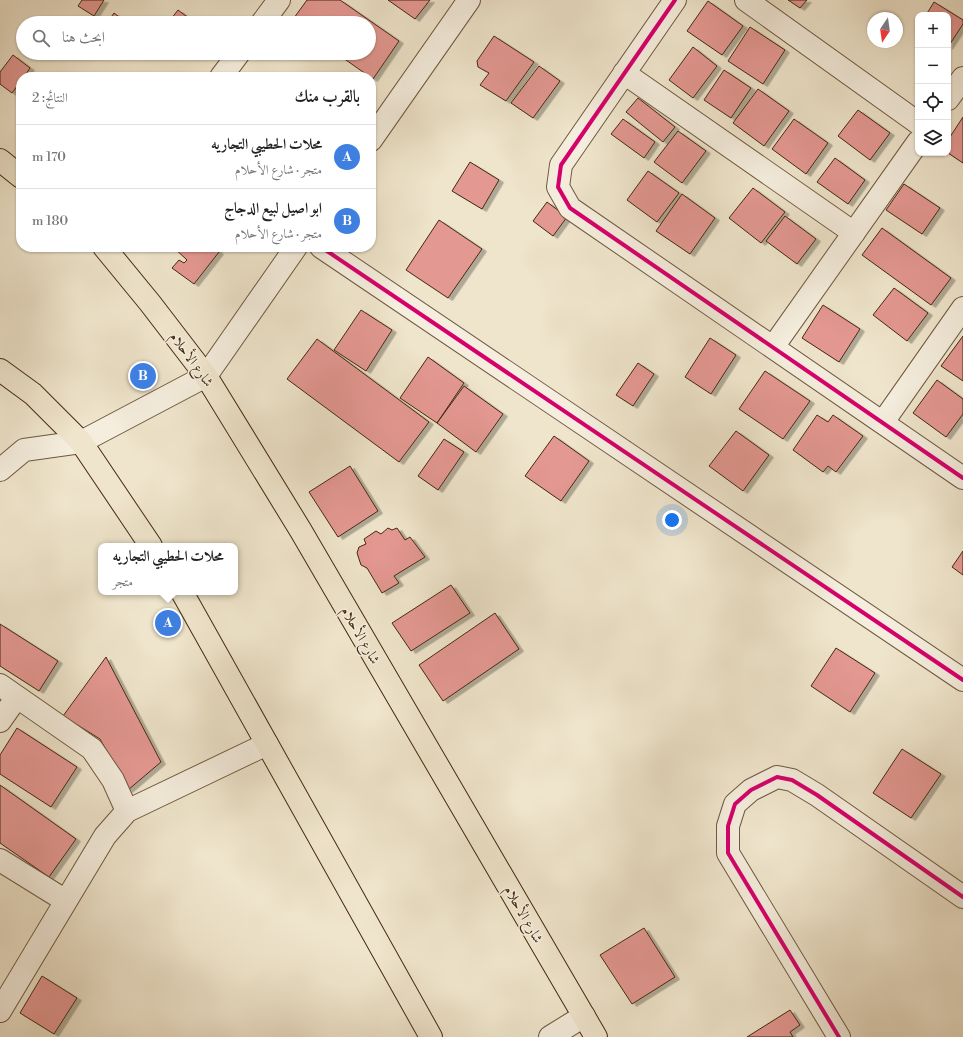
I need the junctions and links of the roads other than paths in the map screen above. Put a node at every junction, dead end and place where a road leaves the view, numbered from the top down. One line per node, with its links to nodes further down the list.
1 (279, 0): 5 (street)
2 (469, 0): 12 (street)
3 (675, 0): 8 (street)
4 (746, 0): 11 (street)
5 (267, 16)
6 (234, 60): 7 (street)
7 (226, 72)
8 (624, 73): 16 (street); 21 (street)
9 (963, 78): 10 (street)
10 (951, 95)
11 (915, 121)
12 (376, 133)
13 (915, 146): 16 (street)
14 (0, 160): 15 (main road)
15 (16, 173)
16 (854, 233): 21 (street)
17 (108, 252): 23 (main road, شارع الأحلام)
18 (293, 252): 23 (street)
19 (328, 252): 30 (street)
20 (963, 309): 24 (street)
21 (774, 347): 24 (street)
22 (0, 370): 25 (main road)
23 (206, 376): 25 (street); 39 (main road, شارع الأحلام)
24 (883, 422): 27 (street)
25 (81, 442): 26 (street); 28 (main road)
26 (0, 470)
27 (963, 478)
28 (149, 543)
29 (184, 595): 33 (main road)
30 (963, 680)
31 (9, 691): 32 (street); 34 (street)
32 (0, 721)
33 (267, 744): 34 (street); 40 (main road)
34 (127, 811): 37 (street)
35 (0, 860): 37 (street)
36 (963, 897): 43 (street)
37 (66, 901): 38 (street)
38 (0, 1011)
39 (584, 1016): 41 (street); 42 (main road, شارع الأحلام)
40 (431, 1037)
41 (550, 1037)
42 (596, 1037)
43 (839, 1037)

